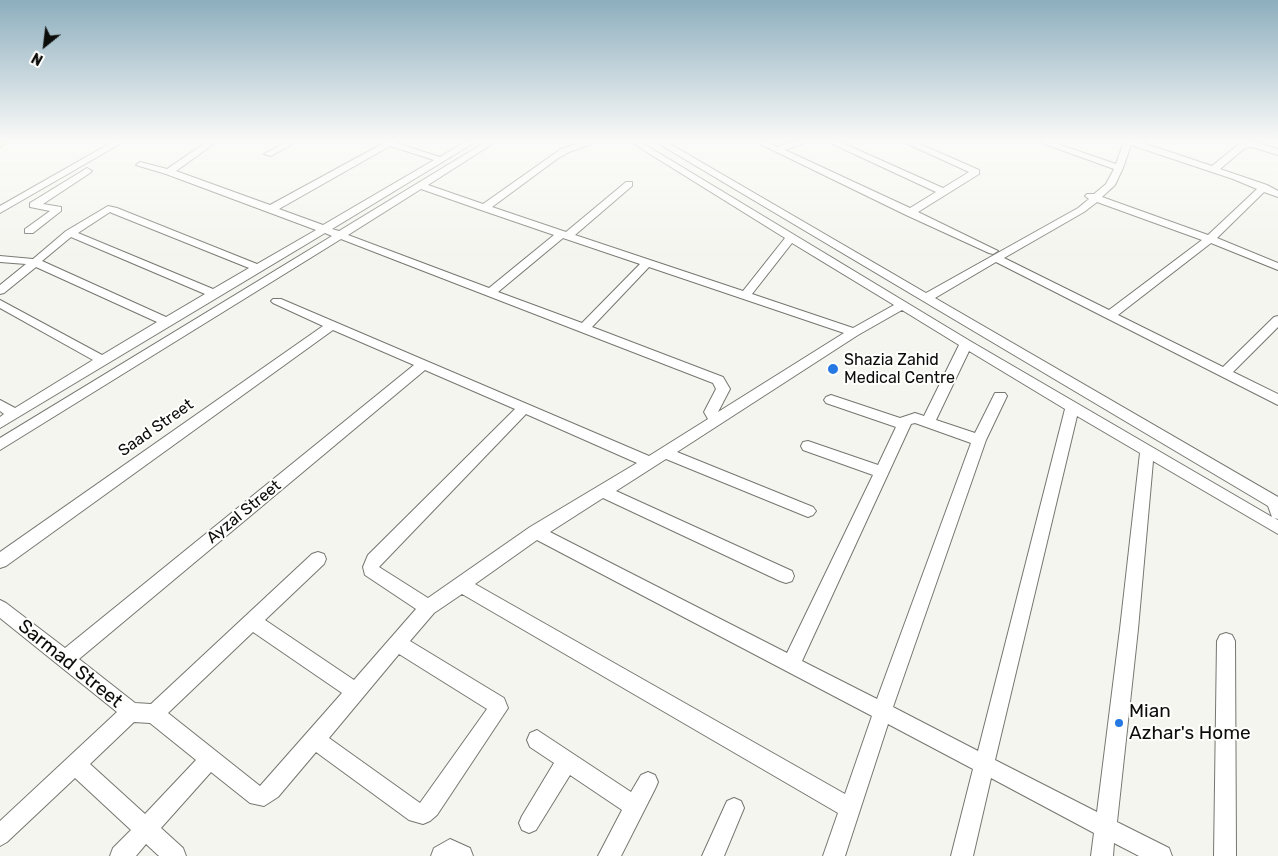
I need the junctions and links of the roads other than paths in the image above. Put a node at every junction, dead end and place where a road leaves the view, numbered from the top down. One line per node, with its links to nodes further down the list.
1 (52, 181): 21 (street)
2 (71, 181): 22 (street)
3 (194, 181): 24 (street)
4 (320, 181): 24 (street)
5 (406, 181): 27 (street)
6 (428, 181): 16 (street)
7 (521, 181): 23 (street)
8 (699, 181): 32 (street)
9 (726, 181): 34 (street)
10 (841, 181): 26 (street)
11 (919, 181): 18 (street)
12 (962, 181): 18 (street)
13 (1111, 181): 20 (street)
14 (1247, 181): 17 (street)
15 (629, 184): 31 (street)
16 (420, 186): 23 (street); 30 (street)
17 (1264, 187): 19 (street); 33 (street)
18 (944, 192): 26 (street)
19 (1278, 194)
20 (1092, 196): 33 (street); 35 (street)
21 (15, 202): 22 (street); 25 (street)
22 (35, 205): 28 (street)
23 (484, 208): 31 (street)
24 (271, 209): 27 (street)
25 (0, 210)
26 (909, 213): 35 (street)
27 (325, 229): 30 (street); 41 (street)
28 (29, 231)
29 (70, 233): 38 (street); 41 (street); 46 (street)
30 (342, 235): 45 (street); 76 (street)
31 (564, 235): 39 (street); 45 (street)
32 (793, 238): 36 (street); 47 (street)
33 (1210, 239): 40 (street); 52 (street)
34 (844, 251): 36 (street); 42 (street)
35 (994, 255): 48 (street); 52 (street)
36 (825, 258): 43 (street)
37 (0, 259): 38 (street)
38 (35, 262): 44 (street); 54 (street)
39 (648, 262): 47 (street); 57 (street)
40 (1278, 267)
41 (258, 268): 46 (street)
42 (876, 269): 43 (street); 48 (street)
43 (858, 278): 51 (street)
44 (0, 292)
45 (490, 293): 57 (street)
46 (215, 294): 54 (street)
47 (746, 294): 58 (street)
48 (921, 295): 56 (street)
49 (277, 301): 55 (street)
50 (0, 303): 61 (street)
51 (902, 305): 58 (street); 59 (street)
52 (1109, 316): 63 (street)
53 (1278, 320): 63 (street)
54 (167, 322): 61 (street)
55 (332, 325): 62 (street); 88 (street, Saad Street)
56 (971, 326): 59 (street); 84 (street)
57 (584, 328): 71 (street)
58 (854, 332): 71 (street)
59 (954, 336): 60 (street)
60 (966, 344): 68 (street); 72 (street)
61 (102, 360): 70 (street)
62 (424, 364): 69 (street); 96 (street, Ayzal Street)
63 (1224, 373): 66 (street)
64 (1000, 396): 75 (street)
65 (831, 400): 74 (street)
66 (1278, 400)
67 (0, 405): 70 (street)
68 (1072, 407): 78 (street); 107 (street)
69 (524, 408): 80 (street); 92 (street)
70 (15, 414): 73 (street)
71 (716, 420): 79 (street)
72 (928, 422): 74 (street); 75 (street)
73 (0, 423)
74 (903, 424): 81 (street)
75 (979, 440): 100 (street)
76 (0, 445)
77 (808, 446): 81 (street)
78 (1147, 452): 85 (street); 113 (street)
79 (665, 453): 80 (street); 83 (street)
80 (649, 462): 82 (street)
81 (882, 472): 97 (street)
82 (602, 491): 86 (street); 89 (street)
83 (808, 511)
84 (1278, 513)
85 (1278, 528)
86 (536, 532): 90 (street); 97 (street)
87 (318, 559): 93 (street)
88 (0, 560)
89 (786, 576)
90 (460, 584): 92 (street); 111 (street)
91 (0, 608): 96 (street, Sarmad Street)
92 (428, 608): 95 (street)
93 (252, 621): 98 (street); 101 (street)
94 (1226, 641): 126 (street)
95 (397, 643): 98 (street); 102 (street)
96 (65, 659): 99 (street, Sarmad Street)
97 (791, 666): 100 (street)
98 (355, 692): 102 (street)
99 (131, 712): 101 (street, Sarmad Street); 106 (street)
100 (882, 712): 107 (street); 111 (street)
101 (154, 714): 104 (street)
102 (314, 739): 104 (street)
103 (537, 740): 105 (street)
104 (210, 759): 114 (street)
105 (567, 761): 109 (street); 112 (street)
106 (75, 764): 114 (street); 115 (street)
107 (983, 764): 113 (street); 123 (street)
108 (648, 782): 109 (street)
109 (635, 807): 120 (street)
110 (734, 808): 121 (street)
111 (850, 808): 122 (street)
112 (529, 824)
113 (1105, 827): 124 (street); 125 (street)
114 (146, 829): 116 (street); 117 (street)
115 (0, 835)
116 (121, 856)
117 (175, 856)
118 (442, 856): 119 (street)
119 (462, 856)
120 (609, 856)
121 (713, 856)
122 (834, 856)
123 (962, 856)
124 (1102, 856)
125 (1161, 856)
126 (1225, 856)

